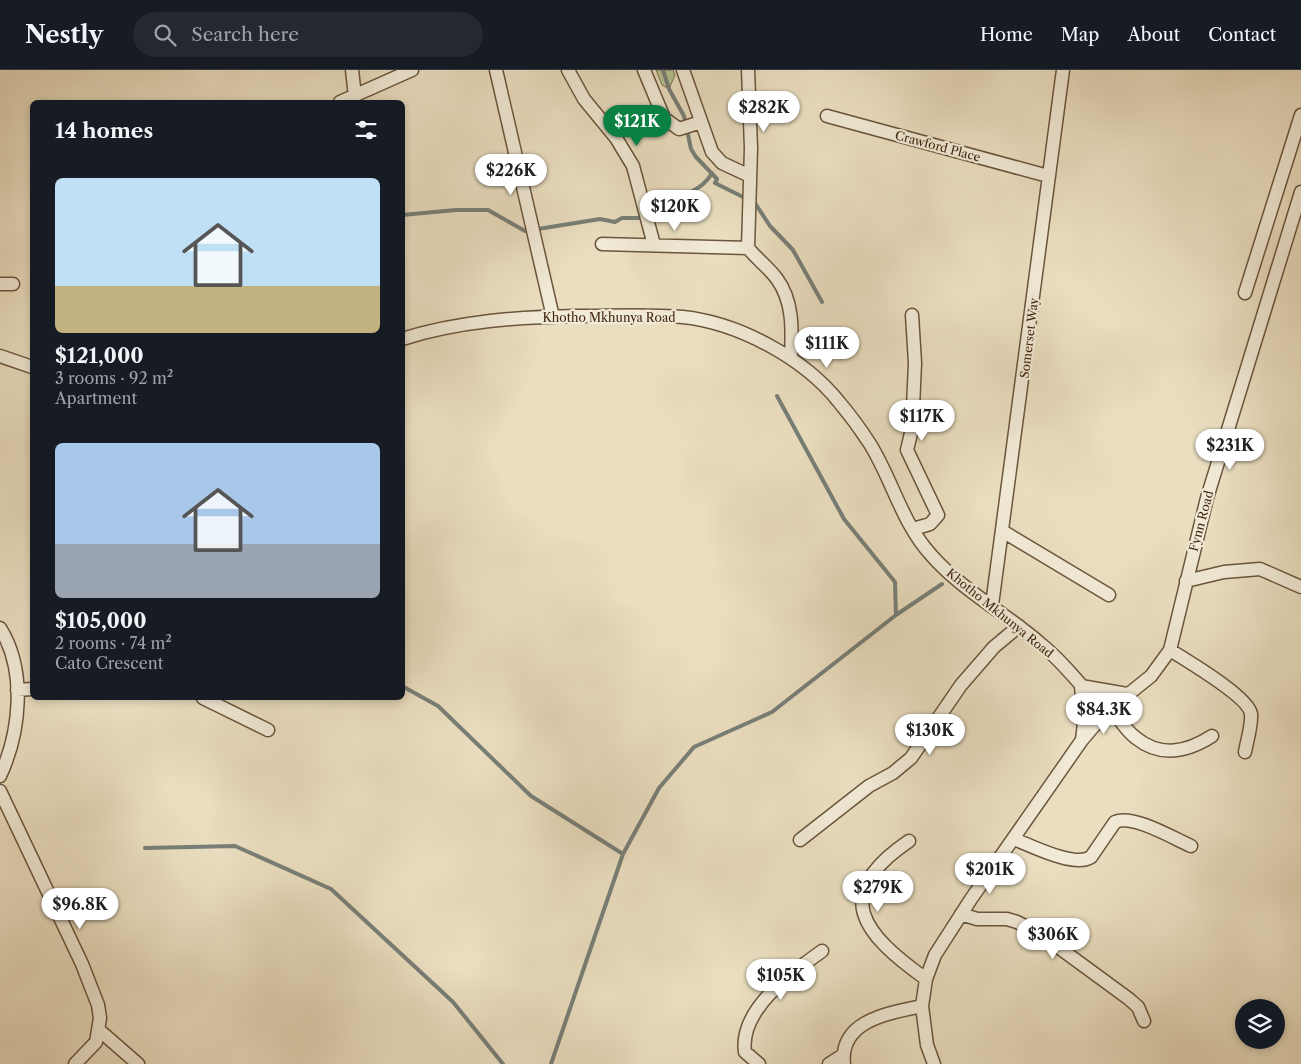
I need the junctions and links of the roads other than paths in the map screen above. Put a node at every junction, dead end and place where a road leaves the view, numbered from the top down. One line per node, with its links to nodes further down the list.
1 (352, 70): 9 (street)
2 (412, 70): 9 (street)
3 (496, 70): 23 (street)
4 (568, 70): 19 (street)
5 (644, 70): 13 (street)
6 (684, 70): 13 (street)
7 (748, 70): 14 (street)
8 (1063, 70): 15 (street, Somerset Way)
9 (355, 96): 10 (street)
10 (345, 100)
11 (1301, 115): 21 (street)
12 (827, 116): 15 (street, Crawford Place)
13 (696, 123): 14 (street)
14 (750, 176): 20 (street)
15 (1048, 176): 29 (street, Somerset Way)
16 (1301, 192): 17 (street, Fynn Road)
17 (1298, 216): 30 (street, Fynn Road)
18 (602, 244): 19 (street)
19 (654, 246): 20 (street)
20 (748, 248): 26 (street)
21 (1245, 294)
22 (912, 316): 28 (street)
23 (552, 317): 24 (street, Khotho Mkhunya Road); 26 (street, Khotho Mkhunya Road)
24 (405, 339)
25 (0, 356): 27 (street)
26 (791, 358): 28 (street, Khotho Mkhunya Road)
27 (30, 366)
28 (913, 530): 33 (street, Khotho Mkhunya Road)
29 (1004, 532): 32 (street); 33 (street, Somerset Way)
30 (1186, 581): 31 (street); 36 (street, Fynn Road)
31 (1301, 587)
32 (1109, 595)
33 (992, 605): 34 (street, Khotho Mkhunya Road)
34 (1019, 626): 37 (street, Khotho Mkhunya Road); 50 (street)
35 (0, 628): 39 (street)
36 (1170, 650): 40 (street, Fynn Road); 46 (street)
37 (1081, 686): 40 (street); 42 (street, Khotho Mkhunya Road); 45 (street)
38 (30, 688): 39 (street)
39 (17, 690): 47 (street)
40 (1127, 694): 42 (street, Fynn Road)
41 (207, 700): 43 (street)
42 (1108, 710): 44 (street, Khotho Mkhunya Road); 45 (street)
43 (268, 730)
44 (1212, 736)
45 (1082, 740): 49 (street)
46 (1245, 752)
47 (0, 776)
48 (0, 791): 58 (street)
49 (1014, 839): 52 (street); 53 (street)
50 (800, 840)
51 (909, 841): 55 (street)
52 (1191, 846)
53 (961, 914): 55 (street); 57 (street)
54 (822, 951): 62 (street)
55 (926, 979): 56 (street)
56 (922, 1006): 59 (street); 64 (street)
57 (1144, 1021)
58 (99, 1030): 60 (street); 61 (street)
59 (843, 1060): 63 (street)
60 (75, 1064)
61 (138, 1064)
62 (759, 1064)
63 (829, 1064)
64 (934, 1064)

